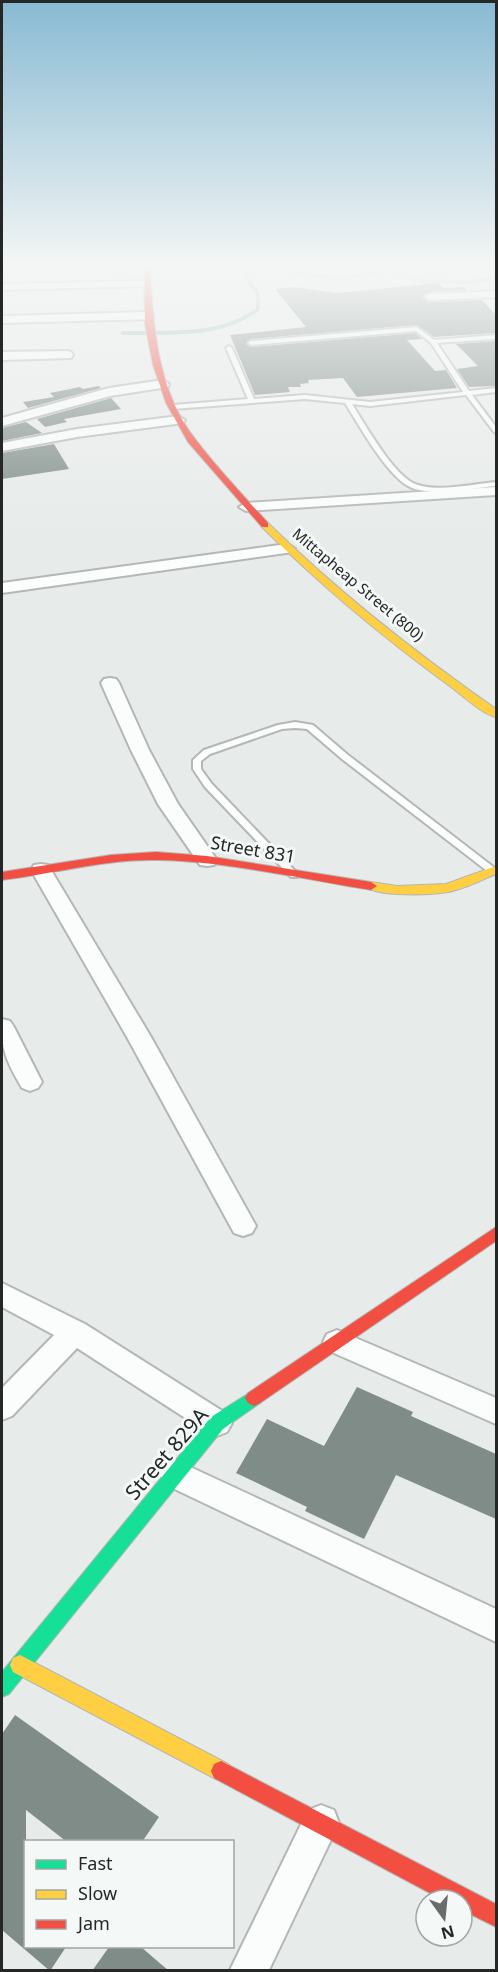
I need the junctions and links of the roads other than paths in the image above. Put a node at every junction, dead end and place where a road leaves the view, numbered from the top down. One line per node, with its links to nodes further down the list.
1 (157, 358): 4 (main road, Mittapheap Street (800))
2 (234, 358): 7 (lane)
3 (444, 358): 6 (lane)
4 (163, 384): 9 (main road, Mittapheap Street (800)); 10 (street)
5 (496, 390): 6 (lane)
6 (467, 393): 8 (lane); 11 (lane)
7 (251, 399): 8 (lane); 9 (lane)
8 (347, 401): 13 (lane)
9 (176, 414): 12 (street); 15 (main road, Mittapheap Street (800))
10 (2, 422)
11 (496, 431)
12 (2, 447)
13 (496, 484)
14 (496, 491): 15 (street)
15 (246, 507): 16 (main road, Mittapheap Street (800))
16 (287, 549): 17 (street); 19 (main road, Mittapheap Street (800))
17 (2, 588)
18 (110, 682): 20 (street)
19 (496, 714)
20 (207, 860): 21 (main road, Street 831); 24 (main road, Street 831)
21 (41, 870): 23 (main road, Street 831); 27 (street)
22 (495, 871): 24 (main road, Street 831); 24 (lane)
23 (2, 876)
24 (296, 876)
25 (2, 1027): 26 (street)
26 (30, 1082)
27 (243, 1226)
28 (496, 1233): 31 (main road, Street 829A)
29 (2, 1294): 30 (street)
30 (75, 1332): 32 (street); 34 (street)
31 (338, 1342): 33 (street); 34 (main road, Street 829A)
32 (2, 1407)
33 (496, 1411)
34 (217, 1423): 35 (main road, Street 829A)
35 (175, 1474): 36 (street); 37 (main road, Street 829A)
36 (496, 1626)
37 (20, 1665): 38 (main road, Street 829A); 39 (main road)
38 (2, 1688)
39 (321, 1823): 40 (main road); 41 (street)
40 (496, 1916)
41 (249, 1971)

